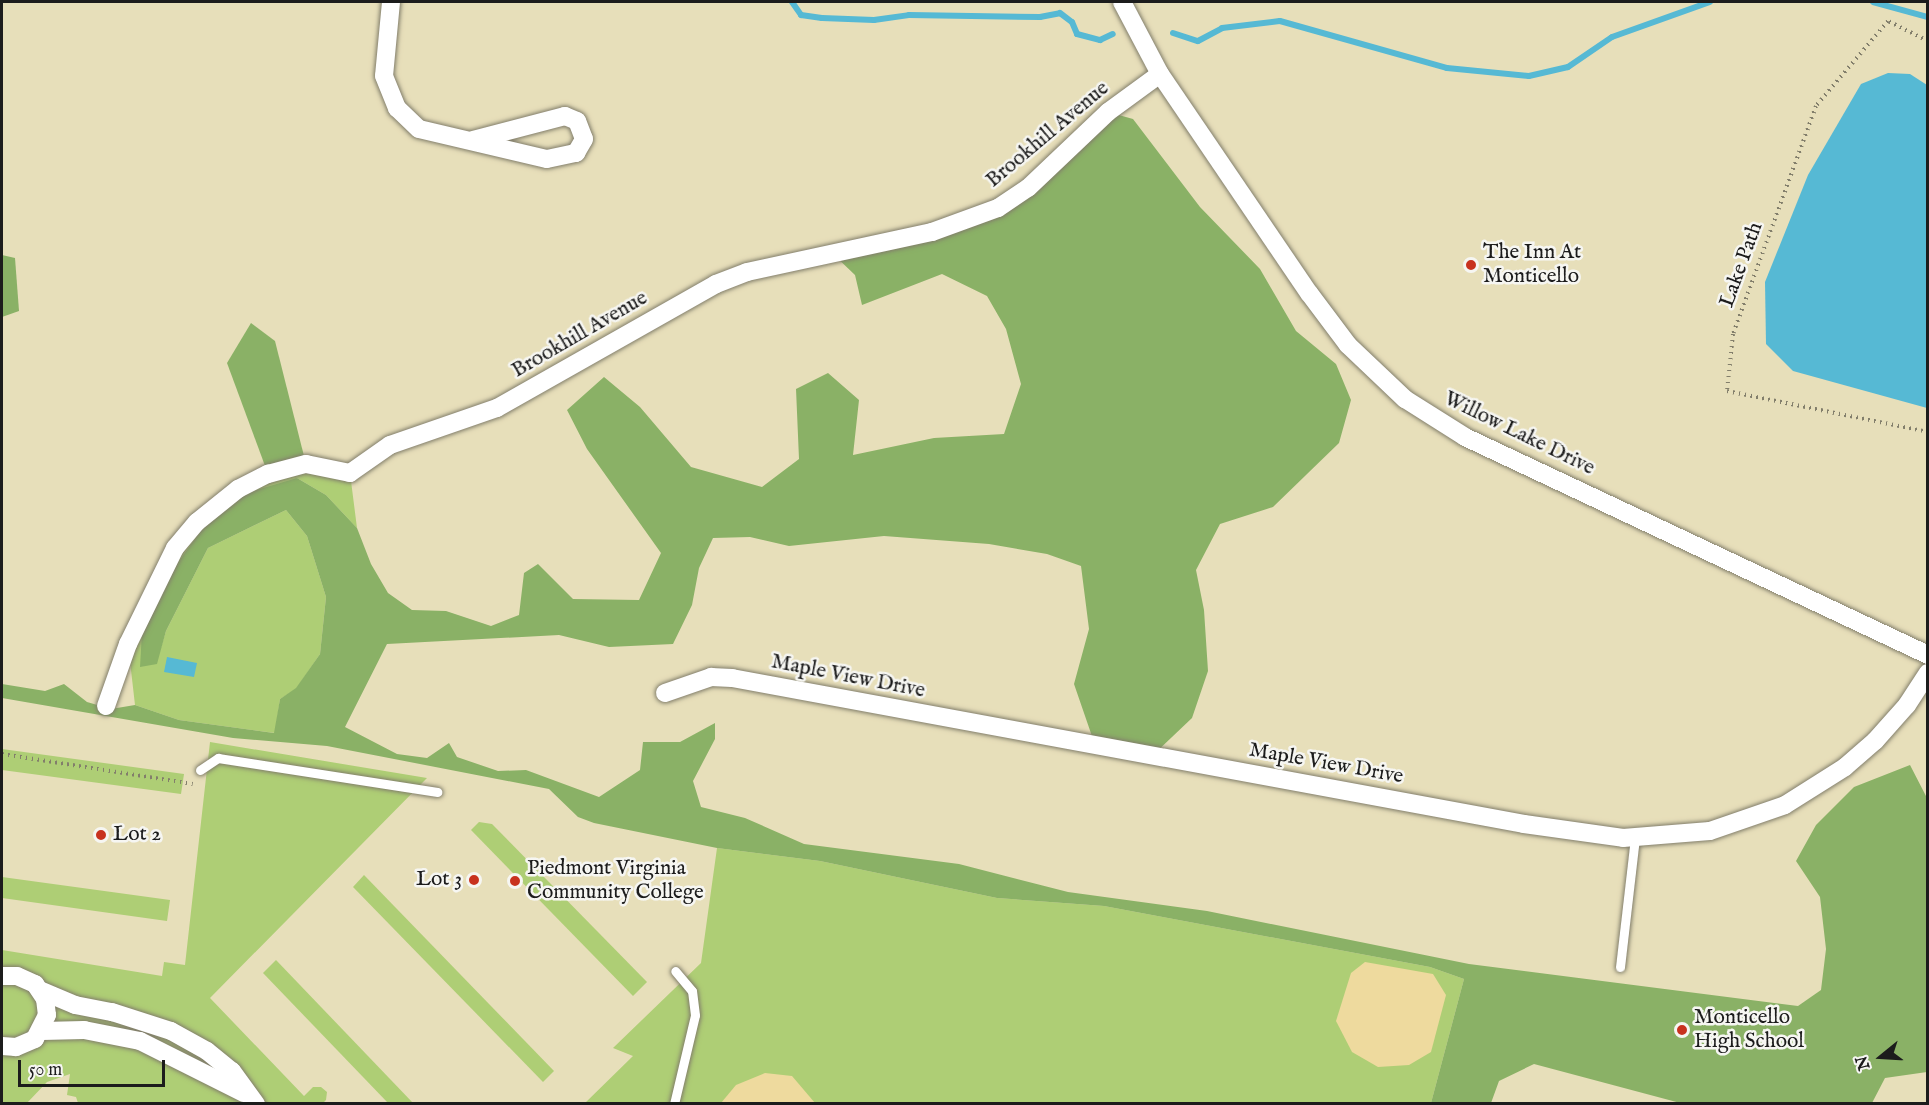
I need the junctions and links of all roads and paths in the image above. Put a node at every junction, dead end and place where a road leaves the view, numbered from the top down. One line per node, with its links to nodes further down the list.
1 (391, 2): 5 (street)
2 (1122, 2): 4 (street, Willow Lake Drive)
3 (1928, 41): 6 (path, Lake Path)
4 (1160, 74): 7 (street, Willow Lake Drive); 10 (street, Brookhill Avenue)
5 (473, 140): 5 (street)
6 (1928, 432)
7 (1928, 655)
8 (1928, 673): 15 (street, Maple View Drive)
9 (665, 693): 15 (street, Maple View Drive)
10 (106, 706)
11 (2, 754): 13 (path)
12 (200, 770): 14 (lane)
13 (198, 784)
14 (437, 792)
15 (1635, 837): 16 (lane)
16 (1620, 967)
17 (675, 970): 23 (lane)
18 (2, 976): 19 (street)
19 (42, 991): 20 (street); 22 (street)
20 (42, 1031): 21 (street); 22 (street)
21 (2, 1046)
22 (252, 1099)
23 (674, 1104)

